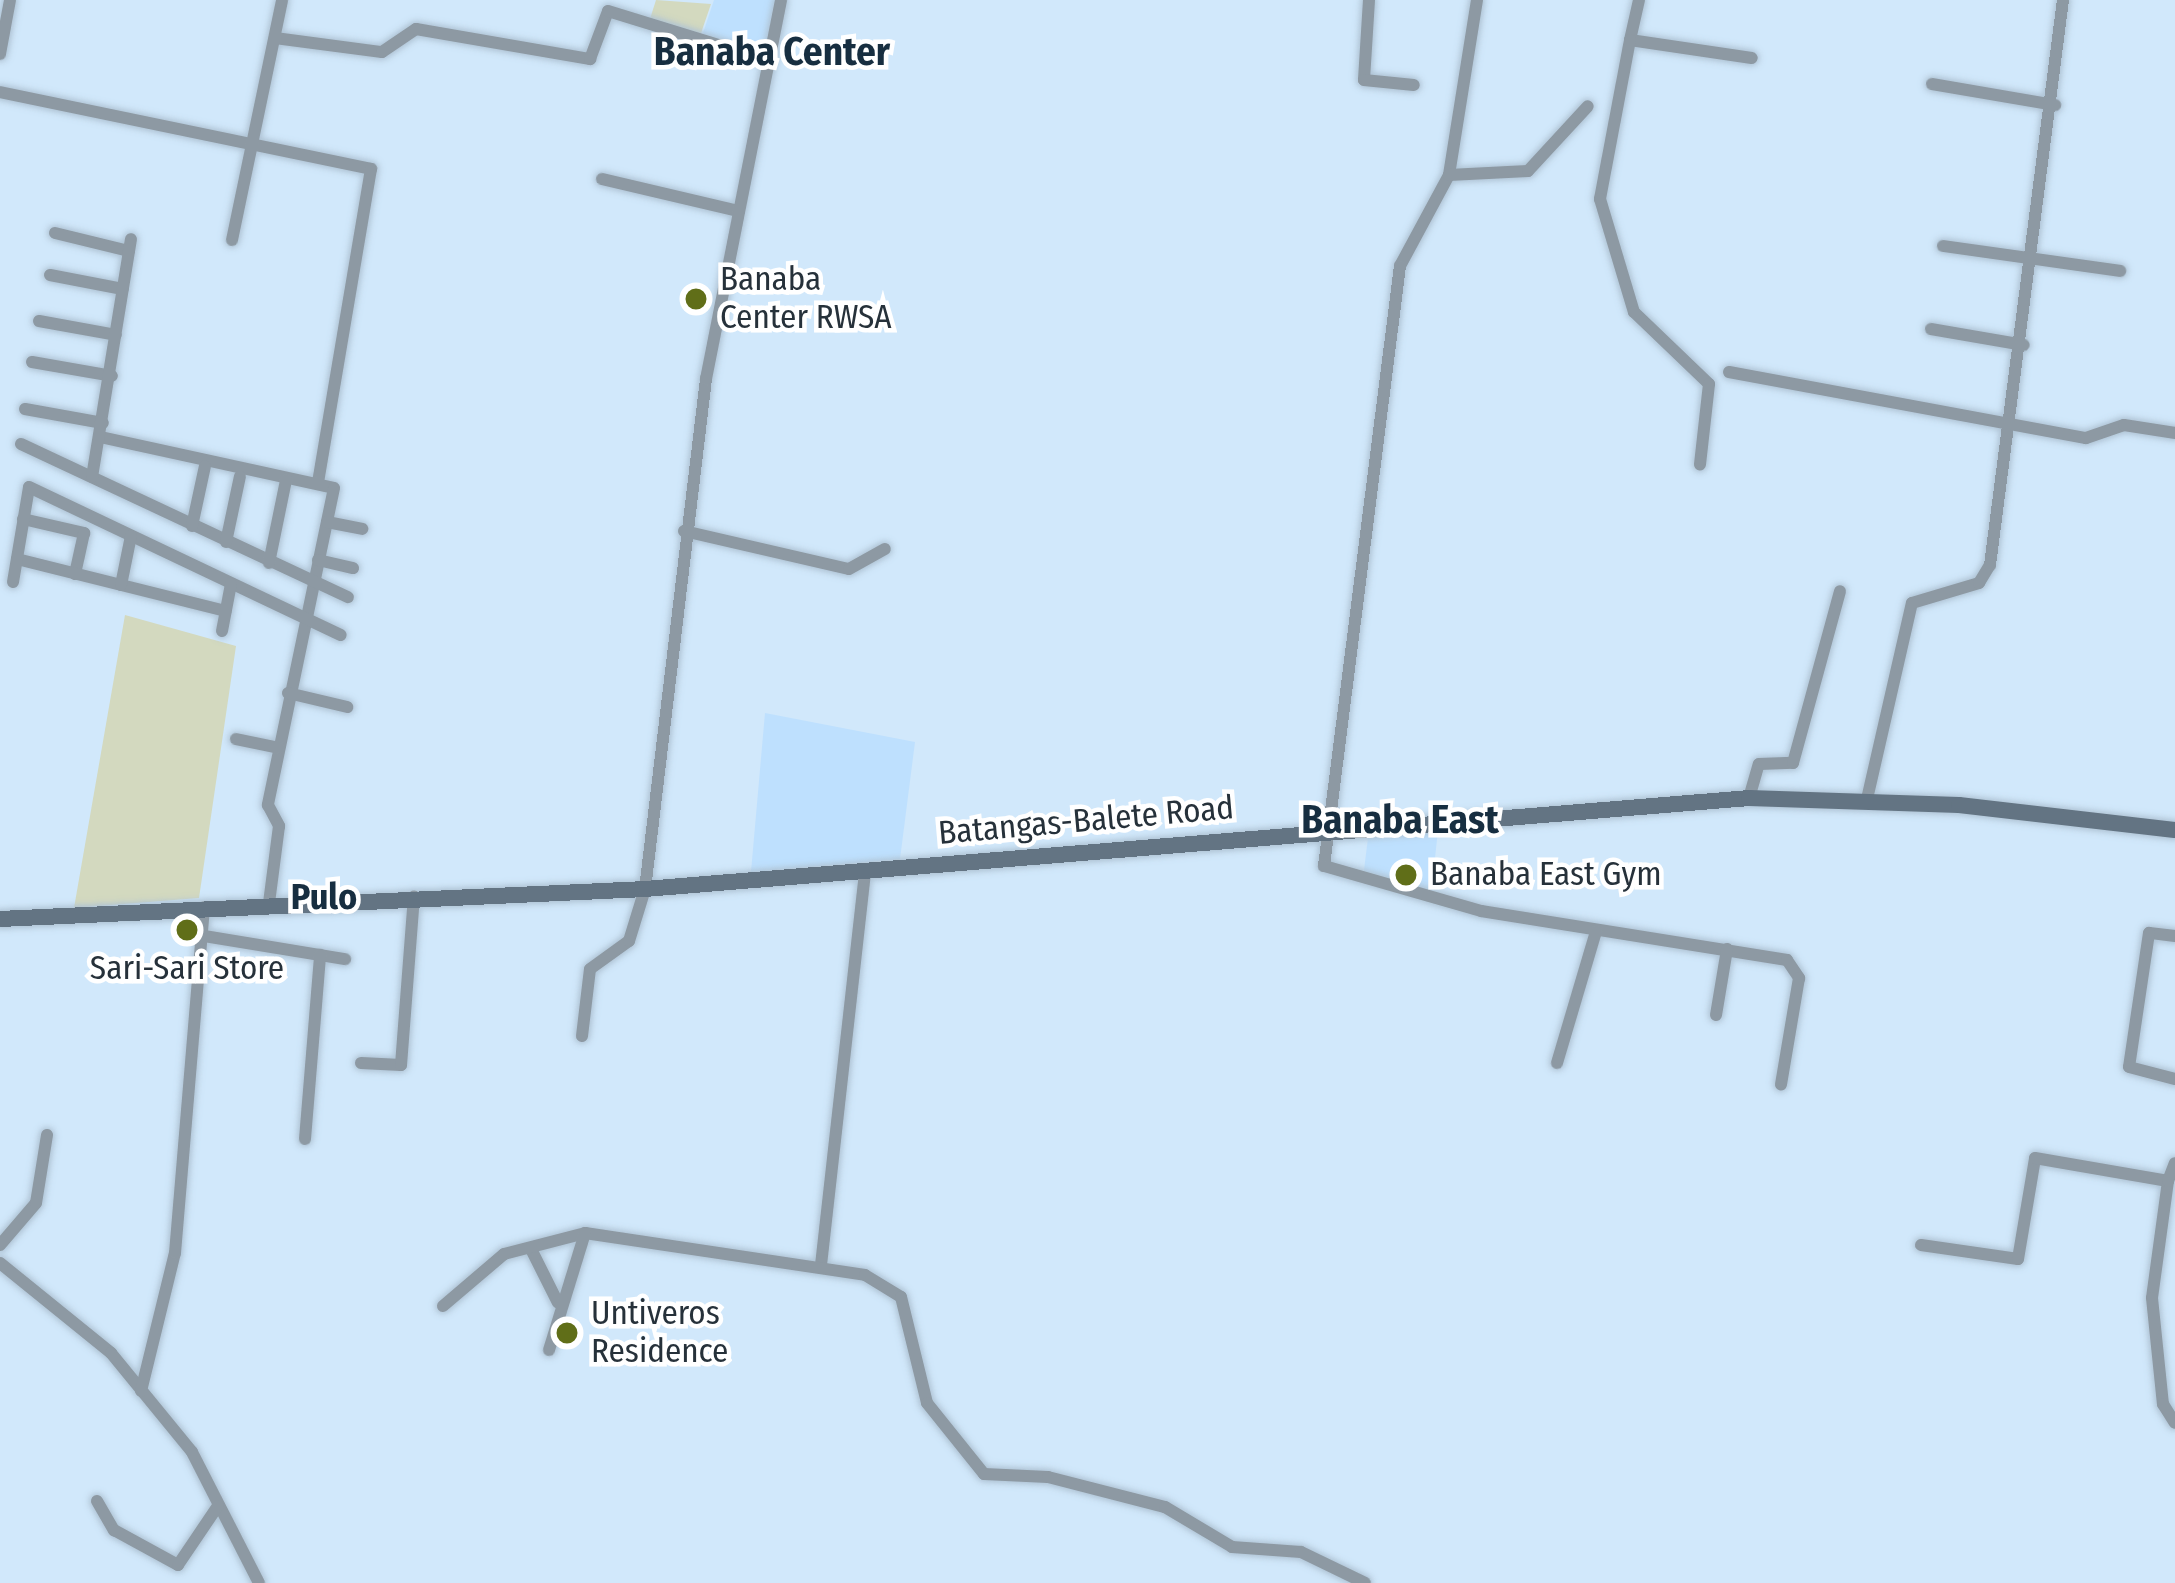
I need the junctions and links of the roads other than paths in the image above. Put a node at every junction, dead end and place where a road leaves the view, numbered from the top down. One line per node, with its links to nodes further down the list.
1 (10, 0): 8 (street)
2 (282, 0): 9 (street)
3 (782, 0): 13 (street)
4 (1370, 0): 15 (street)
5 (1477, 0): 20 (street)
6 (1639, 0): 10 (street)
7 (2063, 0): 17 (street)
8 (2, 31): 11 (street)
9 (275, 38): 13 (street); 19 (street)
10 (1630, 40): 12 (street); 42 (street)
11 (0, 54)
12 (1753, 58)
13 (771, 61): 22 (street)
14 (1932, 84): 17 (street)
15 (1414, 85)
16 (0, 92): 19 (street)
17 (2055, 104): 26 (street)
18 (1588, 106): 20 (street)
19 (258, 138): 24 (street); 47 (street)
20 (1449, 175): 77 (street)
21 (602, 179): 22 (street)
22 (738, 211): 52 (street)
23 (55, 232): 29 (street)
24 (232, 240)
25 (1943, 246): 26 (street)
26 (2038, 257): 27 (street); 33 (street)
27 (2120, 271)
28 (50, 274): 29 (street)
29 (123, 289): 32 (street)
30 (39, 321): 32 (street)
31 (1931, 329): 33 (street)
32 (116, 335): 36 (street)
33 (2024, 345): 38 (street)
34 (32, 362): 36 (street)
35 (1729, 372): 38 (street)
36 (112, 376): 39 (street)
37 (26, 410): 39 (street)
38 (2011, 422): 40 (street); 76 (street)
39 (102, 430): 43 (street); 45 (street)
40 (2175, 433)
41 (21, 444): 45 (street)
42 (1700, 464)
43 (205, 466): 44 (street); 50 (street)
44 (240, 476): 46 (street); 54 (street)
45 (92, 477): 50 (street)
46 (286, 480): 47 (street); 58 (street)
47 (318, 483): 49 (street)
48 (23, 518): 53 (street); 56 (street); 60 (street)
49 (327, 522): 51 (street); 57 (street)
50 (192, 526): 54 (street)
51 (362, 529)
52 (684, 531): 55 (street); 80 (street)
53 (131, 536): 63 (street); 64 (street)
54 (226, 542): 58 (street)
55 (885, 549)
56 (16, 560): 60 (street); 62 (street)
57 (318, 560): 59 (street); 61 (street)
58 (269, 563): 61 (street)
59 (352, 568)
60 (75, 574): 64 (street)
61 (312, 582): 66 (street); 68 (street)
62 (13, 583)
63 (231, 584): 67 (street); 68 (street)
64 (121, 585): 67 (street)
65 (1840, 591): 75 (street)
66 (348, 597)
67 (226, 611): 69 (street)
68 (305, 618): 70 (street); 71 (street)
69 (222, 631)
70 (341, 634)
71 (288, 693): 72 (street); 74 (street)
72 (347, 707)
73 (236, 739): 74 (street)
74 (278, 748): 82 (street)
75 (1749, 798): 76 (main road, Batangas-Balete Road); 77 (main road, Batangas-Balete Road)
76 (1867, 799): 78 (main road, Batangas-Balete Road)
77 (1322, 828): 79 (main road, Batangas-Balete Road); 85 (street)
78 (2175, 830)
79 (866, 869): 80 (main road, Batangas-Balete Road); 106 (street)
80 (645, 889): 81 (main road, Batangas-Balete Road); 92 (street)
81 (414, 895): 82 (main road, Batangas-Balete Road); 93 (street)
82 (268, 903): 83 (main road, Batangas-Balete Road)
83 (204, 905): 84 (main road, Batangas-Balete Road); 86 (street)
84 (0, 919)
85 (1596, 931): 88 (street); 94 (street)
86 (204, 936): 89 (street); 110 (street)
87 (2175, 936): 95 (street)
88 (1727, 949): 91 (street); 96 (street)
89 (320, 955): 90 (street); 98 (street)
90 (346, 959)
91 (1715, 1015)
92 (582, 1036)
93 (362, 1063)
94 (1557, 1063)
95 (2175, 1079)
96 (1780, 1084)
97 (47, 1135): 102 (street)
98 (305, 1139)
99 (2175, 1163): 100 (street)
100 (2168, 1181): 103 (street); 111 (street)
101 (585, 1233): 104 (street); 106 (street); 107 (street)
102 (0, 1245)
103 (1921, 1245)
104 (531, 1249): 107 (street); 108 (street)
105 (0, 1263): 110 (street)
106 (821, 1264): 115 (street)
107 (558, 1303): 109 (street)
108 (443, 1306)
109 (549, 1350)
110 (142, 1391): 113 (street)
111 (2175, 1423)
112 (97, 1502): 113 (street)
113 (218, 1506): 114 (street)
114 (259, 1583)
115 (1365, 1583)

